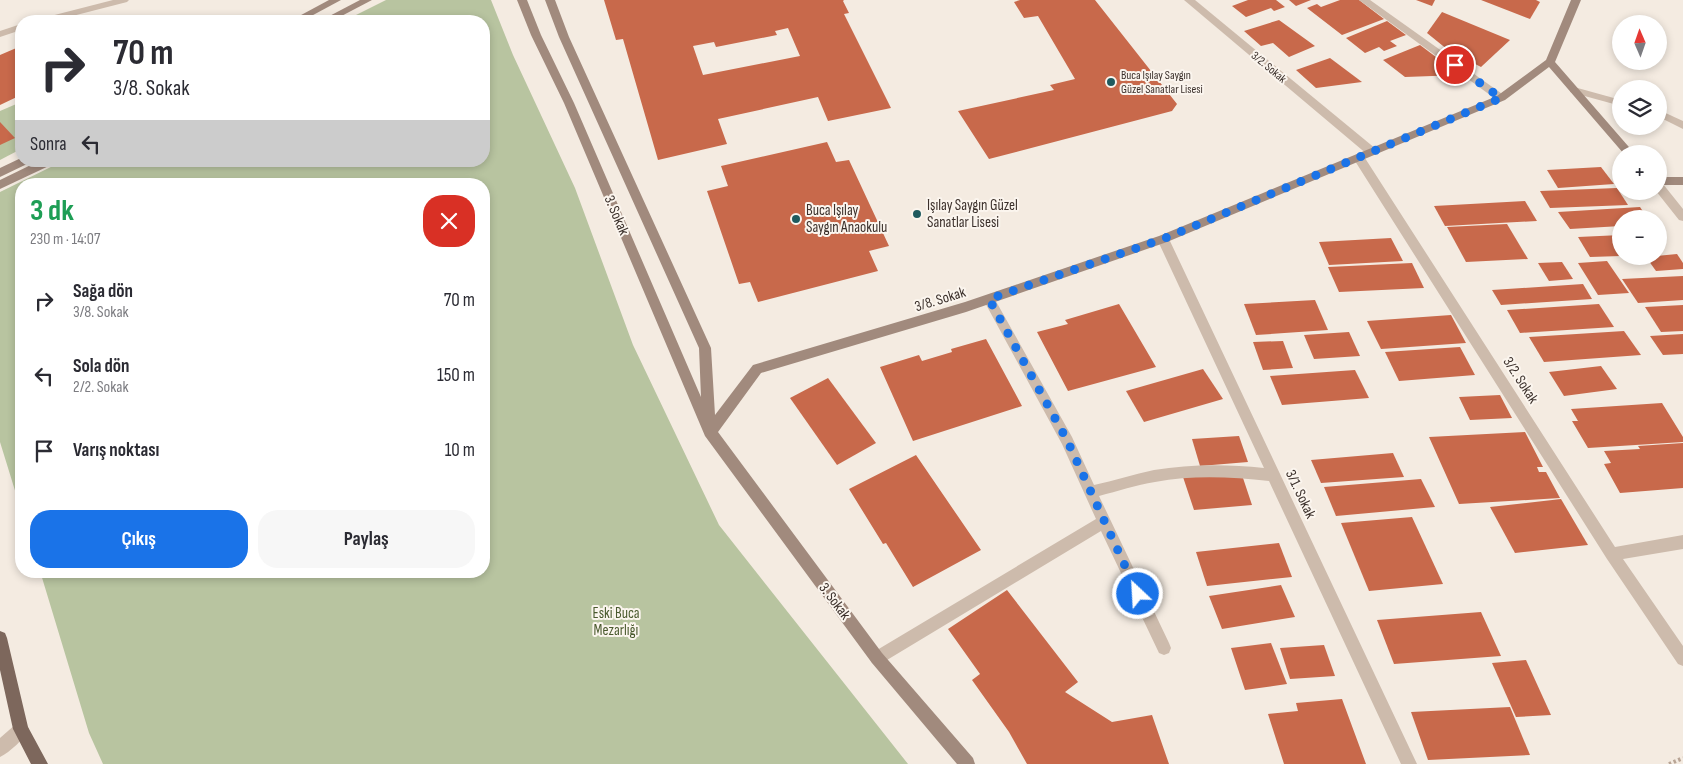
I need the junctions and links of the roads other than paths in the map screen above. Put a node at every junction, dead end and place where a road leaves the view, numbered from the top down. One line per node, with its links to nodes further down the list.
1 (124, 0): 9 (street)
2 (336, 0): 10 (main road)
3 (367, 0): 11 (main road)
4 (522, 0): 33 (main road, 3. Sokak)
5 (550, 0): 33 (main road, 3. Sokak)
6 (1189, 0): 21 (street, 3/2. Sokak)
7 (1364, 0): 16 (street)
8 (1576, 0): 14 (main road)
9 (65, 15)
10 (307, 15)
11 (337, 15)
12 (15, 29): 13 (street)
13 (0, 34)
14 (1550, 62): 15 (main road); 16 (main road, 3/8. Sokak)
15 (1574, 90): 17 (street); 20 (main road)
16 (1501, 98): 21 (main road, 3/8. Sokak)
17 (1612, 101)
18 (1667, 117): 19 (street)
19 (1683, 125)
20 (1622, 145)
21 (1372, 152): 22 (main road, 3/8. Sokak)
22 (1359, 158): 31 (main road, 3/8. Sokak); 38 (street, 3/2. Sokak)
23 (15, 165): 25 (main road)
24 (37, 167): 28 (main road)
25 (0, 173)
26 (1667, 181): 27 (main road)
27 (1683, 181)
28 (0, 185)
29 (1667, 197): 30 (street)
30 (1683, 217)
31 (1163, 239): 32 (main road, 3/8. Sokak); 34 (street, 3/1. Sokak)
32 (989, 299): 33 (main road, 3/8. Sokak); 35 (street)
33 (710, 432): 41 (main road, 3. Sokak)
34 (1274, 475): 35 (street); 47 (street, 3/1. Sokak)
35 (1090, 492): 36 (street)
36 (1104, 522): 40 (street); 41 (street)
37 (1683, 542): 38 (street)
38 (1612, 554): 42 (street, 3/2. Sokak)
39 (0, 638): 43 (main road)
40 (1164, 648)
41 (877, 658): 46 (main road, 3. Sokak)
42 (1683, 659)
43 (22, 729): 44 (street); 45 (main road)
44 (0, 749)
45 (40, 764)
46 (967, 764)
47 (1409, 764)

